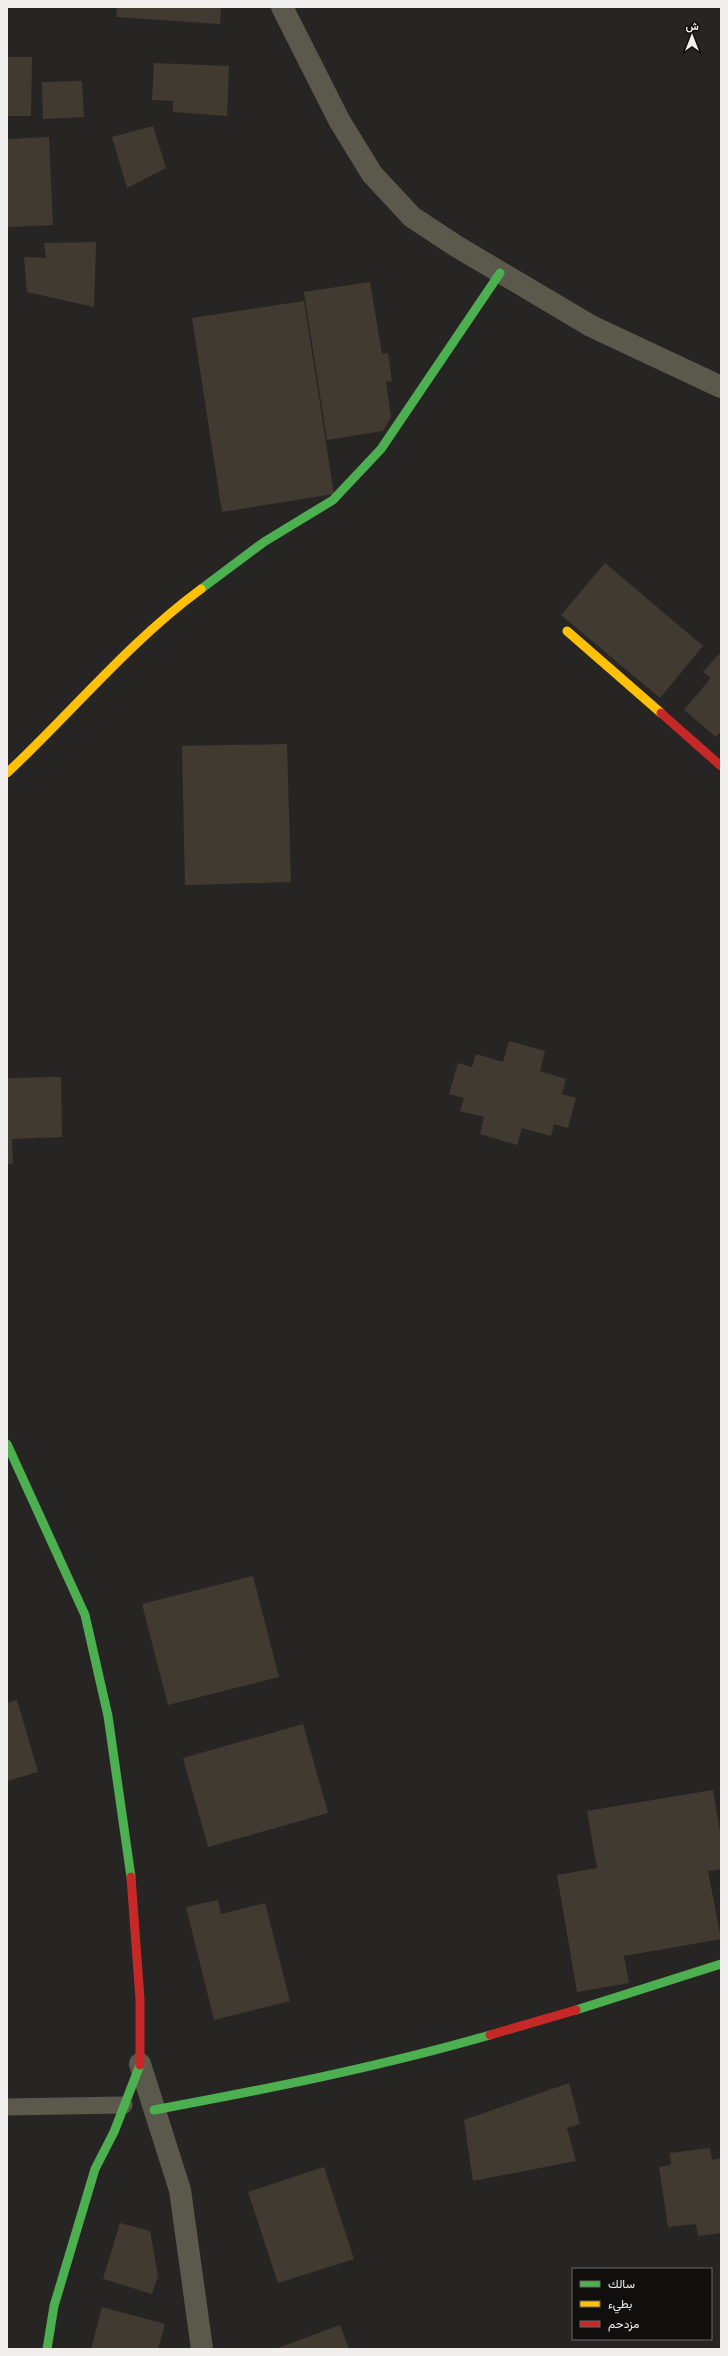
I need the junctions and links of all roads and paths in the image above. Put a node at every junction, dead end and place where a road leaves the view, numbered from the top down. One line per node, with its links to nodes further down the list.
1 (282, 7): 2 (street)
2 (500, 273): 3 (street); 6 (street)
3 (721, 387)
4 (567, 631): 5 (street)
5 (721, 766)
6 (7, 773)
7 (7, 1444): 9 (street)
8 (721, 1964): 12 (street)
9 (140, 2064): 10 (street); 12 (street)
10 (124, 2105): 11 (lane); 13 (street)
11 (7, 2107)
12 (154, 2110): 14 (street)
13 (48, 2349)
14 (202, 2349)

